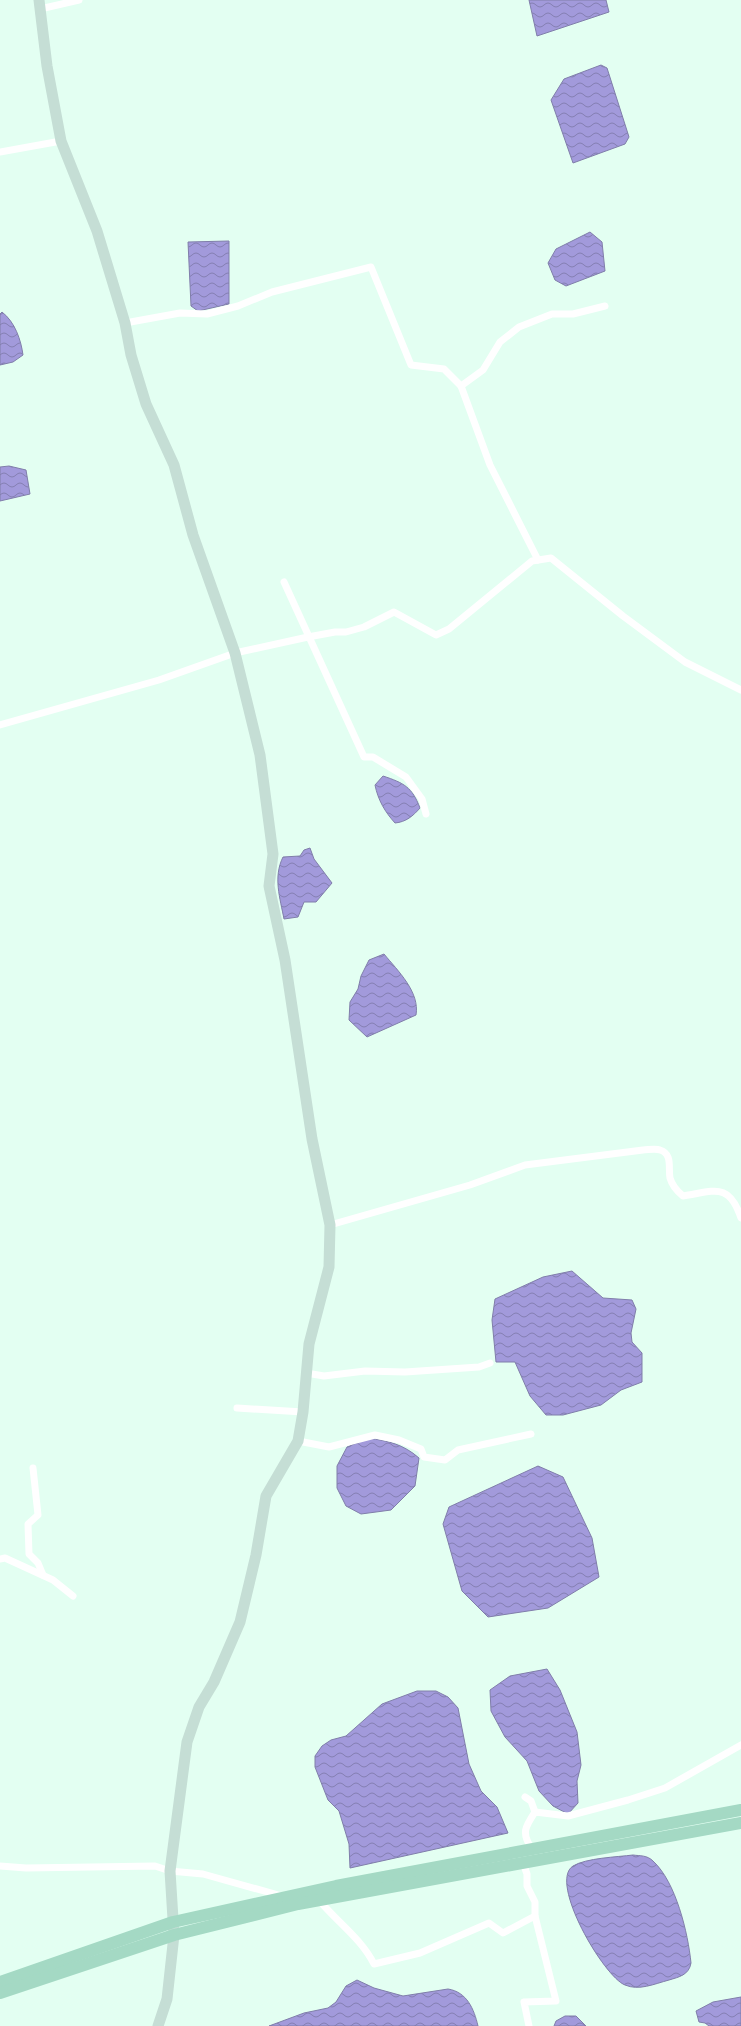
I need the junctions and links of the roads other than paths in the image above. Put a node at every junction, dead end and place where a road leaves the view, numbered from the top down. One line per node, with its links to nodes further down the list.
1 (79, 0): 2 (street)
2 (39, 4): 3 (main road)
3 (60, 141): 4 (street); 6 (main road)
4 (0, 152)
5 (605, 306): 7 (street)
6 (125, 323): 7 (street); 11 (main road)
7 (461, 386): 8 (street)
8 (538, 560): 10 (street); 12 (street)
9 (284, 582): 10 (street)
10 (308, 636): 11 (street); 14 (street)
11 (234, 653): 13 (street); 16 (main road)
12 (741, 690)
13 (0, 725)
14 (426, 814)
15 (741, 1218): 16 (street)
16 (330, 1225): 18 (main road)
17 (490, 1363): 18 (street)
18 (306, 1373): 20 (main road)
19 (237, 1408): 20 (street)
20 (303, 1412): 22 (main road)
21 (531, 1434): 22 (street)
22 (298, 1441): 35 (main road)
23 (33, 1468): 25 (street)
24 (0, 1559): 25 (street)
25 (42, 1575): 26 (street)
26 (74, 1596)
27 (741, 1745): 30 (street)
28 (525, 1797): 30 (street)
29 (741, 1810): 32 (main road)
30 (535, 1812): 32 (street)
31 (741, 1823): 33 (main road)
32 (532, 1848): 37 (main road)
33 (523, 1863): 37 (main road); 38 (street)
34 (0, 1866): 35 (street)
35 (170, 1871): 36 (street); 39 (main road)
36 (285, 1896): 37 (main road); 39 (main road)
37 (316, 1896): 38 (street); 40 (main road)
38 (535, 1916): 44 (street)
39 (173, 1922): 40 (main road); 41 (main road)
40 (174, 1935): 42 (main road); 43 (main road)
41 (0, 1982)
42 (0, 1993)
43 (158, 2026)
44 (529, 2026)

